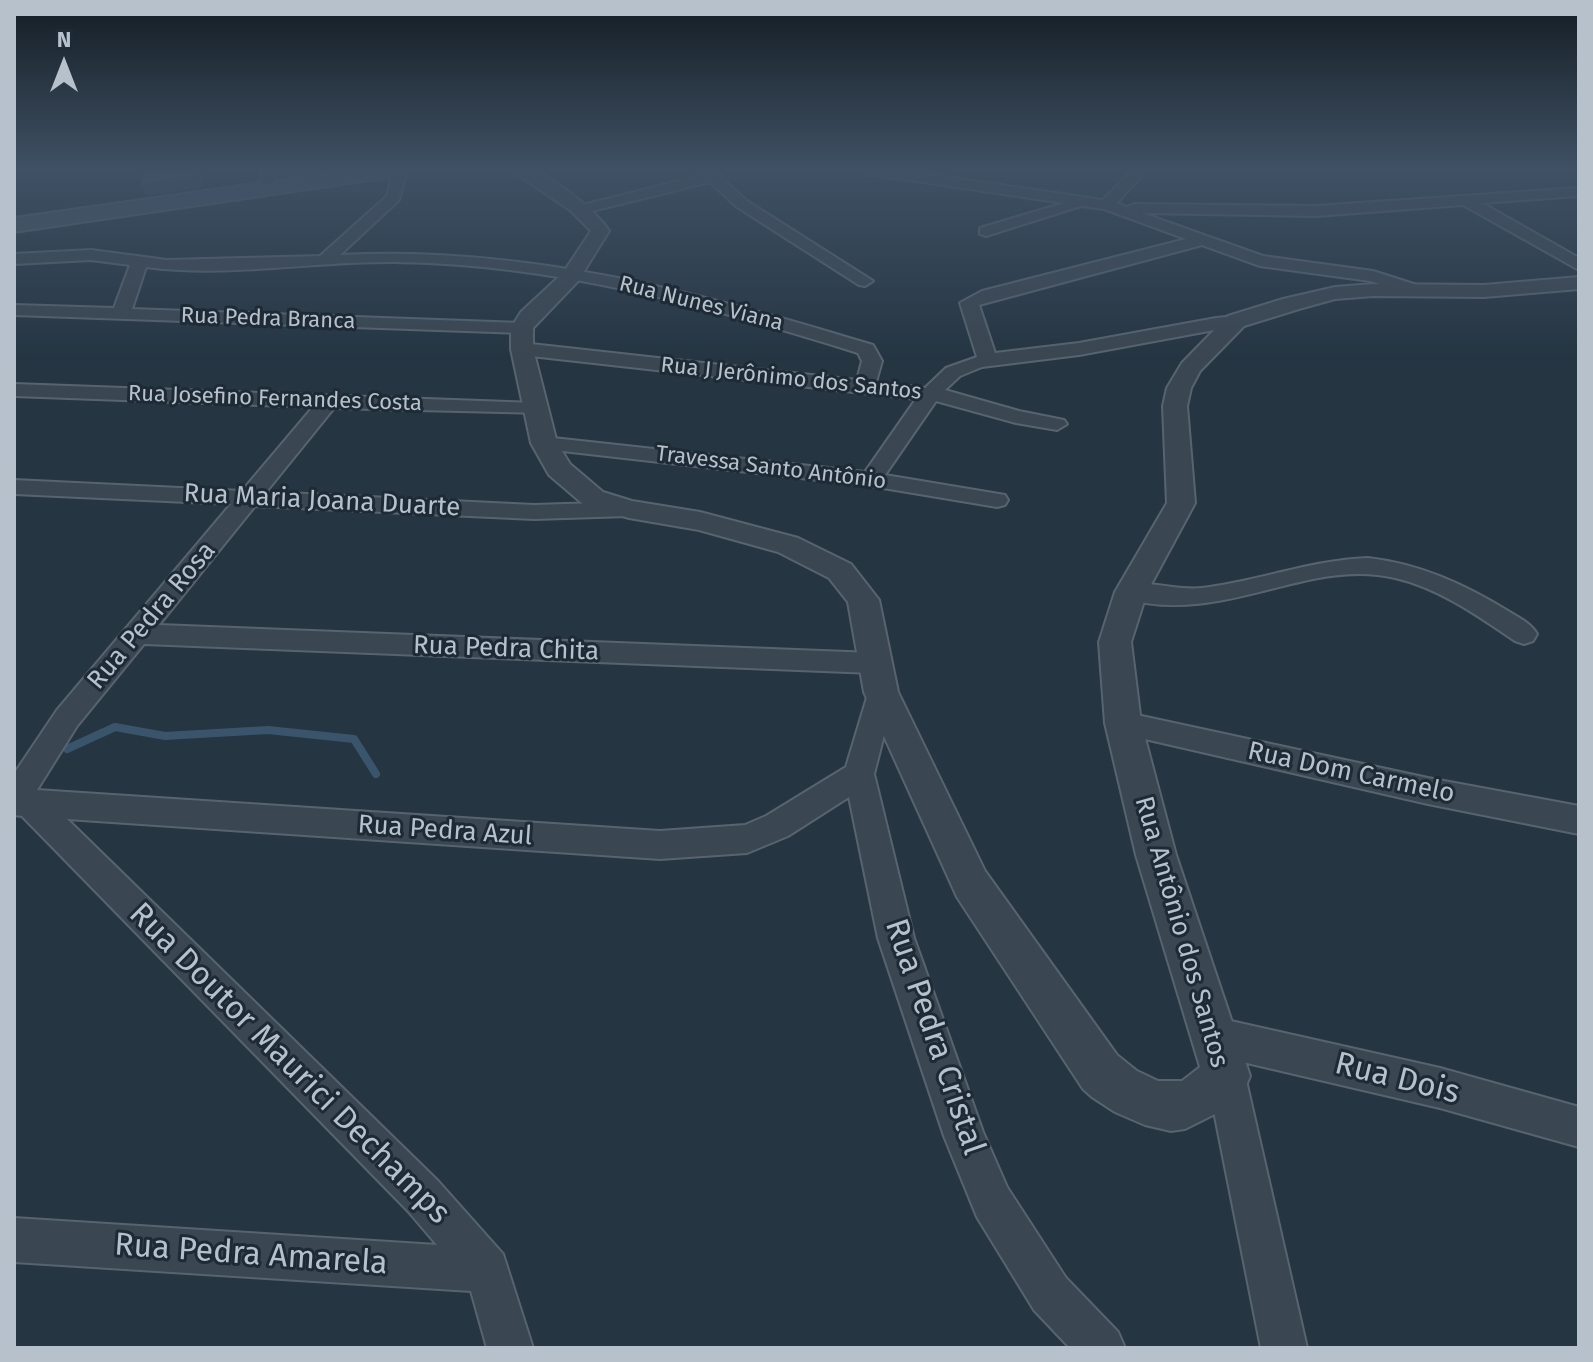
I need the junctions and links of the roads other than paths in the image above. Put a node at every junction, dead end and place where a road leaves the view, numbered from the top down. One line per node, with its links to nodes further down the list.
1 (354, 234): 8 (street)
2 (598, 234): 11 (street)
3 (789, 234): 12 (street)
4 (1181, 234): 6 (street)
5 (1524, 234): 10 (street)
6 (1199, 241): 14 (street); 19 (street)
7 (14, 259): 9 (street, Rua Nunes Viana)
8 (325, 260): 9 (street, Rua Nunes Viana); 11 (street, Rua Nunes Viana)
9 (139, 263): 16 (street)
10 (1579, 265)
11 (571, 277): 18 (street); 20 (street, Rua Nunes Viana)
12 (865, 281)
13 (1579, 283): 14 (street, Rua Antônio dos Santos)
14 (1414, 290): 17 (street, Rua Antônio dos Santos)
15 (14, 310): 16 (street, Rua Pedra Branca)
16 (121, 314): 18 (street, Rua Pedra Branca)
17 (1236, 321): 19 (street); 32 (street, Rua Antônio dos Santos)
18 (522, 339): 20 (street, Rua J Jerônimo dos Santos); 24 (street, Rua Antônio dos Santos)
19 (988, 361): 22 (street)
20 (865, 388): 22 (street, Rua J Jerônimo dos Santos)
21 (14, 390): 23 (street, Rua Josefino Fernandes Costa)
22 (933, 394): 25 (street, Rua J Jerônimo dos Santos); 27 (street)
23 (328, 402): 24 (street, Rua Josefino Fernandes Costa); 29 (street, Rua Pedra Rosa)
24 (536, 409): 26 (street, Rua Antônio dos Santos)
25 (1057, 424)
26 (544, 443): 27 (street, Travessa Santo Antônio); 31 (street, Rua Antônio dos Santos)
27 (871, 479): 30 (street, Travessa Santo Antônio)
28 (14, 487): 29 (street, Rua Maria Joana Duarte)
29 (250, 497): 31 (street, Rua Maria Joana Duarte); 33 (street, Rua Pedra Rosa)
30 (997, 500)
31 (629, 509): 35 (street, Rua Antônio dos Santos)
32 (1131, 592): 34 (street); 36 (street, Rua Antônio dos Santos)
33 (138, 634): 35 (street, Rua Pedra Chita); 38 (street, Rua Pedra Rosa)
34 (1524, 634)
35 (877, 678): 37 (street, Rua Pedra Cristal); 41 (street, Rua Antônio dos Santos)
36 (1123, 723): 39 (street, Rua Dom Carmelo); 40 (street, Rua Antônio dos Santos)
37 (859, 774): 38 (street, Rua Pedra Azul); 46 (street, Rua Pedra Cristal)
38 (19, 802): 44 (street, Rua Doutor Maurici Dechamps)
39 (1579, 820)
40 (1213, 1036): 41 (street, Rua Antônio dos Santos); 42 (street, Rua Dois)
41 (1226, 1076): 47 (street)
42 (1579, 1127)
43 (14, 1240): 44 (street, Rua Pedra Amarela)
44 (487, 1270): 45 (street, Rua Doutor Maurici Dechamps)
45 (510, 1348)
46 (1102, 1348)
47 (1284, 1348)

